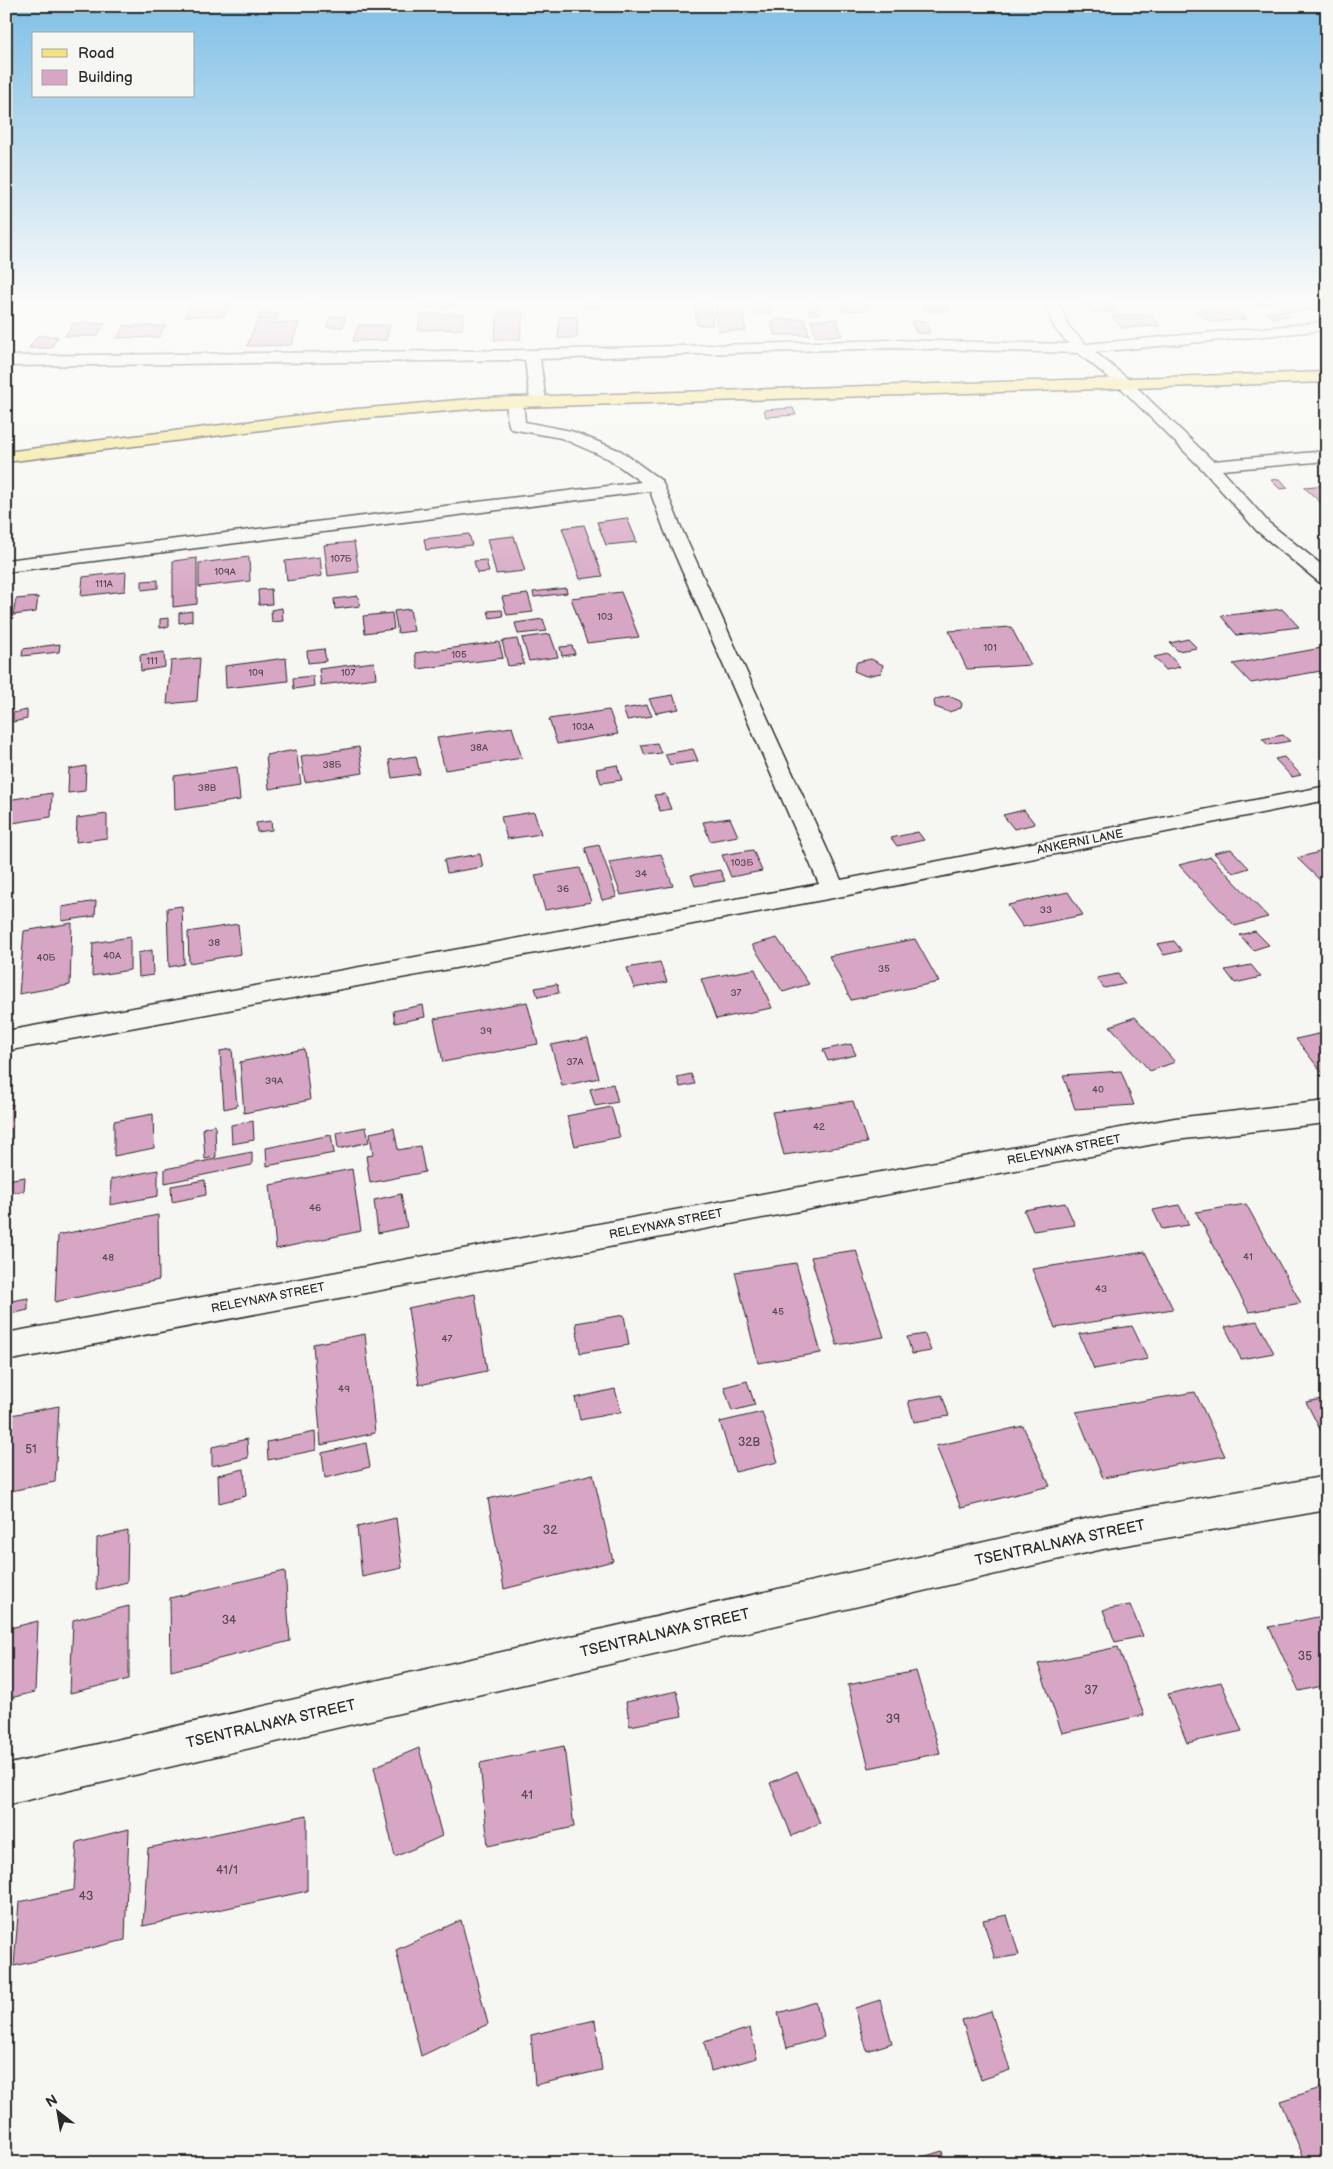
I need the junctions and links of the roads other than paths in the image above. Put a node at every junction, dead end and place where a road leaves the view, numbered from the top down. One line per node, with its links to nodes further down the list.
1 (562, 400): 3 (main road)
2 (1141, 400): 7 (street)
3 (538, 401): 4 (main road)
4 (514, 402): 6 (main road); 8 (street)
5 (1327, 456): 7 (street)
6 (6, 457)
7 (1208, 466): 10 (street)
8 (656, 485): 9 (street); 12 (street)
9 (6, 566)
10 (1327, 579)
11 (1327, 793): 12 (street, ANKERNI LANE)
12 (833, 890): 13 (street, ANKERNI LANE)
13 (6, 1041)
14 (1327, 1112): 15 (street, RELEYNAYA STREET)
15 (6, 1347)
16 (1327, 1493): 17 (street, TSENTRALNAYA STREET)
17 (6, 1786)

